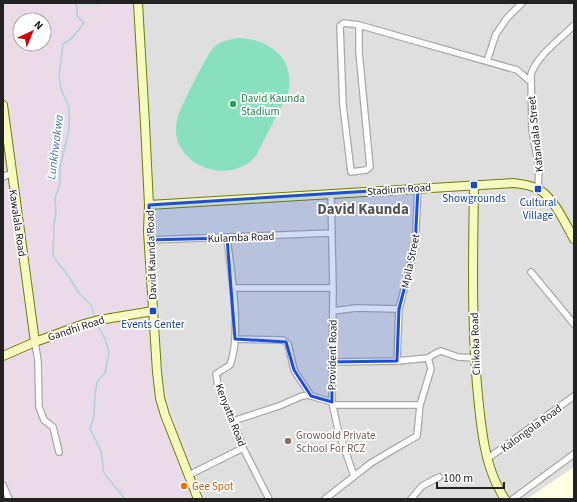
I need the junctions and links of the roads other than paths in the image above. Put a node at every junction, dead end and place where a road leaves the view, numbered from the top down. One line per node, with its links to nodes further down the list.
1 (138, 3): 14 (street, David Kaunda Road)
2 (522, 3): 5 (street)
3 (359, 25): 3 (street); 5 (street)
4 (574, 25): 6 (street, Katandala Street)
5 (487, 61): 6 (street)
6 (531, 82): 12 (street, Katandala Street)
7 (3, 104): 8 (street, Kawalala Road)
8 (12, 173): 9 (street); 27 (street, Kawalala Road)
9 (3, 177)
10 (474, 184): 11 (street, Stadium Road); 12 (street, Stadium Road); 30 (street, Chikoka Road)
11 (418, 188): 13 (street, Stadium Road); 22 (street, Mpila Street)
12 (538, 189): 17 (street, Stadium Road)
13 (331, 194): 14 (street, Stadium Road); 15 (street, Provident Road)
14 (149, 205): 18 (street, David Kaunda Road)
15 (332, 233): 16 (street, Kulamba Road); 21 (street, Provident Road)
16 (227, 238): 18 (street, Kulamba Road); 20 (street, Kenyatta Road)
17 (574, 239)
18 (149, 240): 23 (street, David Kaunda Road)
19 (531, 272): 25 (street)
20 (232, 288): 21 (street); 26 (street, Kenyatta Road)
21 (333, 288): 24 (street, Provident Road)
22 (399, 309): 24 (street); 31 (street, Mpila Street)
23 (153, 311): 27 (street, Gandhi Road); 42 (street, David Kaunda Road)
24 (333, 311): 32 (street, Provident Road)
25 (574, 324)
26 (235, 339): 33 (street); 37 (street, Kenyatta Road)
27 (35, 342): 28 (street, Gandhi Road); 39 (street)
28 (3, 356)
29 (428, 358): 30 (street); 31 (street); 36 (street)
30 (475, 358): 41 (street, Chikoka Road)
31 (398, 361): 32 (street)
32 (332, 362): 35 (street, Provident Road)
33 (311, 396): 35 (street); 37 (street)
34 (574, 396): 41 (street, Kalongola Road)
35 (333, 404): 36 (street); 43 (street, Provident Road)
36 (420, 405): 43 (street)
37 (233, 421): 38 (street, Kenyatta Road)
38 (243, 448): 42 (street); 49 (street, Kenyatta Road)
39 (59, 452)
40 (574, 454): 52 (street)
41 (487, 459): 46 (street, Chikoka Road)
42 (189, 475): 48 (street, David Kaunda Road)
43 (354, 476): 50 (street)
44 (439, 477): 51 (street)
45 (3, 486): 47 (street)
46 (502, 498)
47 (9, 499)
48 (198, 499)
49 (269, 499)
50 (325, 499)
51 (410, 499)
52 (514, 499)

